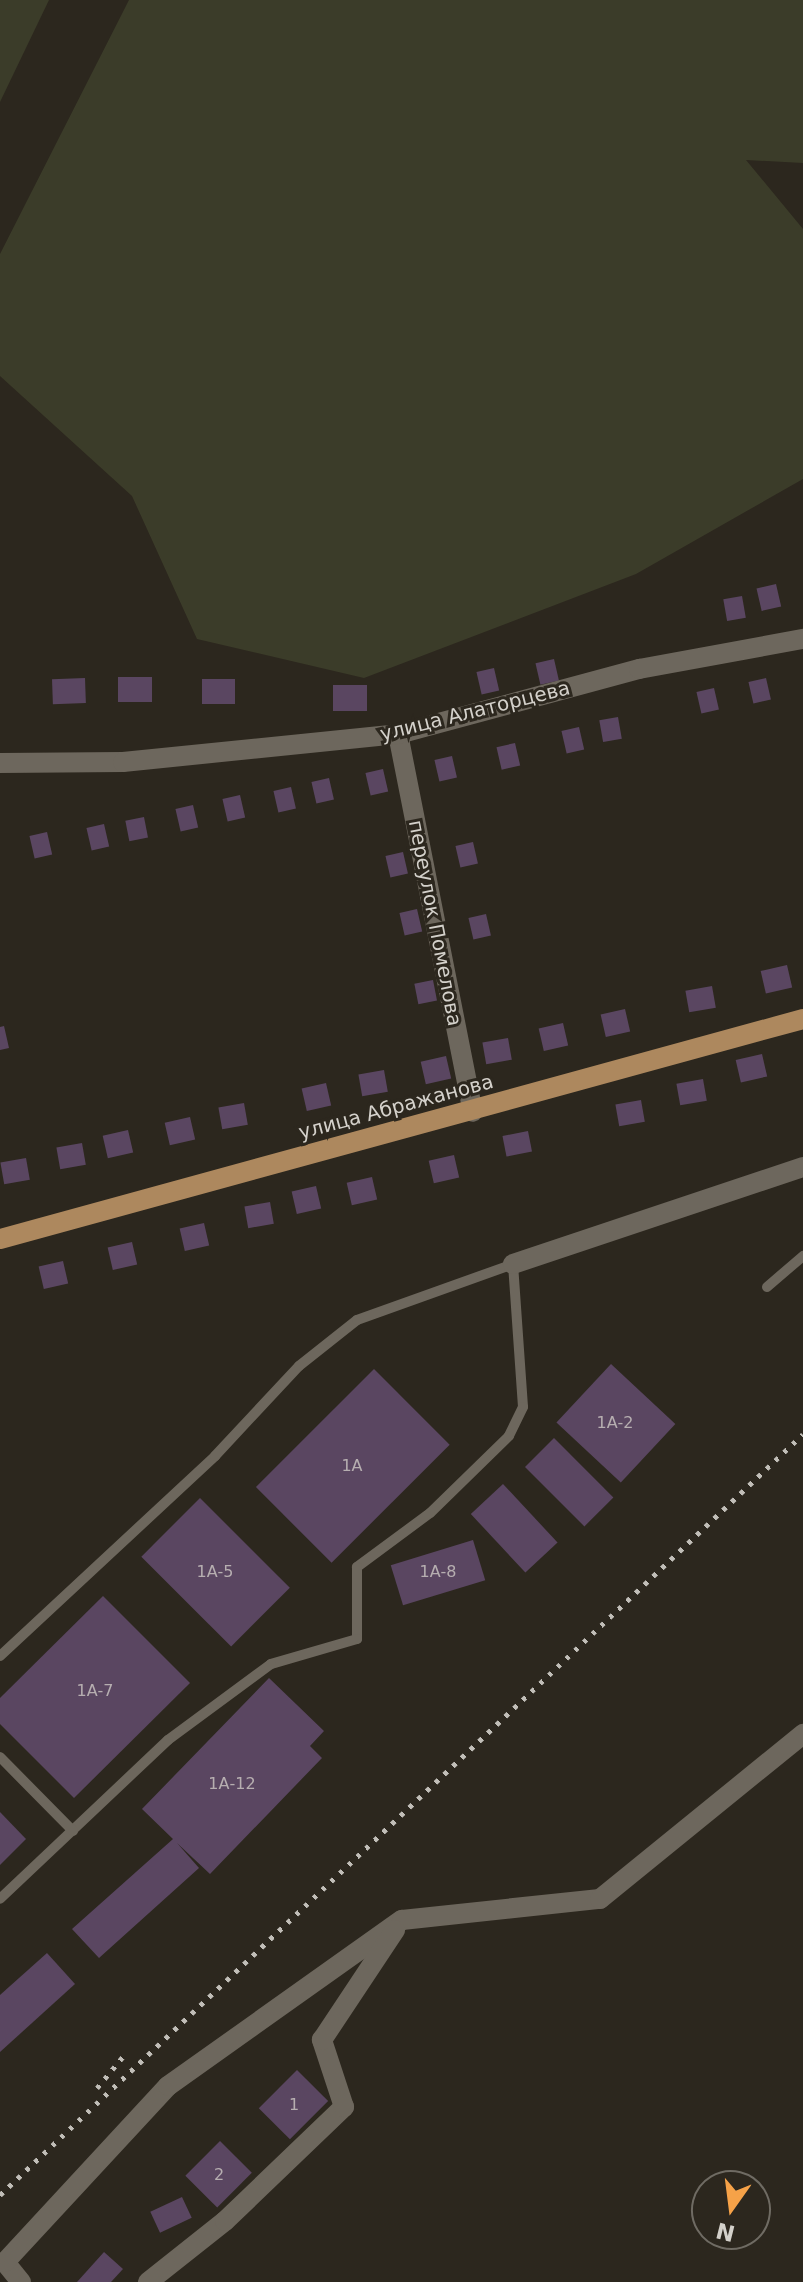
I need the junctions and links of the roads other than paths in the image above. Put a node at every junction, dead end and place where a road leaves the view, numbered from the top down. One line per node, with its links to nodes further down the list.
1 (803, 639): 2 (street, улица Алаторцева)
2 (398, 734): 3 (street, улица Алаторцева); 5 (street, переулок Помелова)
3 (0, 763)
4 (803, 1019): 5 (main road, улица Абражанова)
5 (473, 1112): 7 (main road, улица Абражанова)
6 (803, 1167): 9 (street)
7 (0, 1239)
8 (803, 1256): 10 (lane)
9 (513, 1264): 11 (lane); 14 (lane)
10 (767, 1287)
11 (0, 1656)
12 (803, 1734): 16 (street)
13 (0, 1757): 14 (lane)
14 (73, 1831): 15 (lane)
15 (0, 1899)
16 (402, 1920): 17 (street); 18 (street)
17 (21, 2282)
18 (148, 2282)

